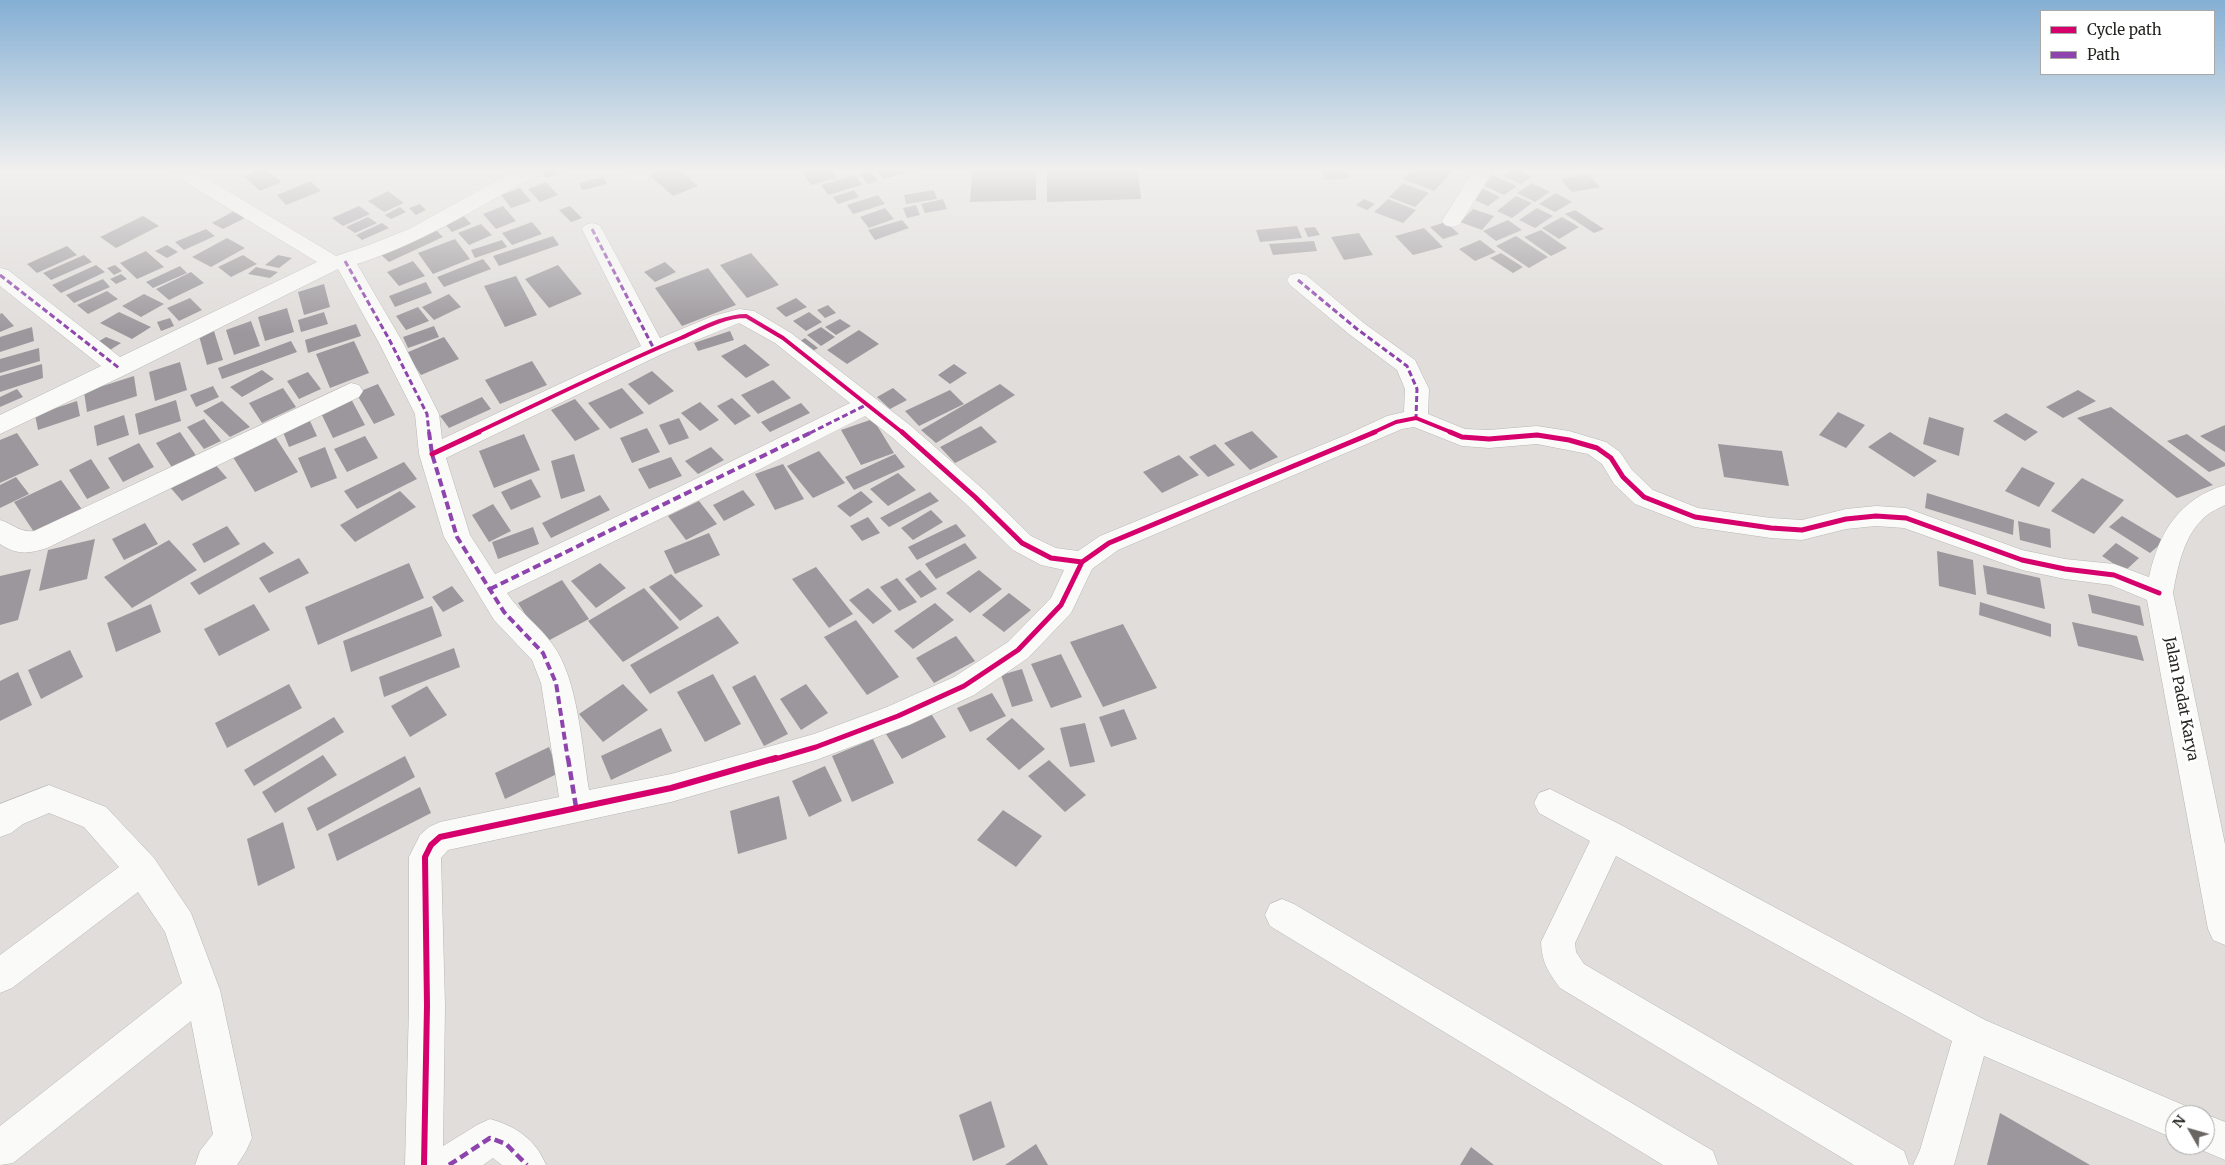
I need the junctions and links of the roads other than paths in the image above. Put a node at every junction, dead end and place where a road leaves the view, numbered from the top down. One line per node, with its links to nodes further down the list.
1 (273, 224): 4 (street)
2 (433, 224): 4 (street)
3 (592, 229): 7 (street)
4 (339, 262): 8 (street); 13 (street)
5 (0, 275): 8 (street)
6 (1298, 280): 11 (street)
7 (654, 349): 10 (street); 13 (street)
8 (119, 368): 12 (street)
9 (351, 391): 15 (street)
10 (866, 405): 16 (street); 17 (street)
11 (1416, 418): 16 (street); 18 (street)
12 (0, 424)
13 (432, 454): 17 (street)
14 (2225, 494): 18 (street, Jalan Padat Karya)
15 (0, 530)
16 (1082, 562): 20 (street)
17 (490, 589): 20 (street)
18 (2159, 593): 25 (street, Jalan Padat Karya)
19 (1550, 803): 22 (street)
20 (576, 807): 32 (street)
21 (0, 823): 23 (street)
22 (1610, 835): 28 (street); 36 (street)
23 (142, 869): 26 (street); 27 (street)
24 (1282, 915): 35 (street)
25 (2225, 929)
26 (0, 976)
27 (202, 990): 30 (street); 31 (street)
28 (1972, 1033): 29 (street); 37 (street)
29 (2165, 1116)
30 (0, 1150)
31 (214, 1165)
32 (424, 1165)
33 (449, 1165): 34 (street)
34 (527, 1165)
35 (1699, 1165)
36 (1890, 1165)
37 (1932, 1165)

